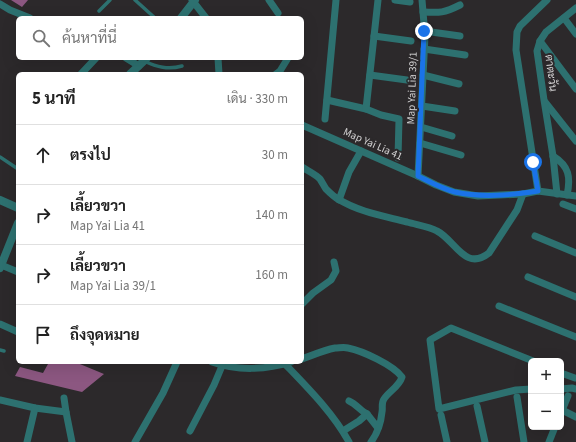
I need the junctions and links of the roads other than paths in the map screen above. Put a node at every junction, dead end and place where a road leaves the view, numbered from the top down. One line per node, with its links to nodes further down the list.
1 (110, 0): 14 (lane)
2 (135, 0): 18 (lane)
3 (269, 0): 16 (street)
4 (336, 0): 44 (street)
5 (378, 0): 24 (street)
6 (395, 0): 10 (street)
7 (422, 0): 15 (street, Map Yai Lia 39/1)
8 (547, 0): 63 (street)
9 (193, 1): 19 (street); 20 (street)
10 (410, 2)
11 (0, 4): 17 (street)
12 (460, 5): 15 (street)
13 (576, 8): 21 (street, ตาตะวัน)
14 (99, 11)
15 (423, 12): 22 (street, Map Yai Lia 39/1)
16 (278, 13)
17 (25, 16)
18 (153, 16)
19 (182, 16)
20 (204, 16)
21 (564, 18): 23 (street); 27 (street, ตาตะวัน)
22 (424, 31): 25 (street); 28 (street, Map Yai Lia 39/1)
23 (576, 34)
24 (374, 36): 26 (street); 39 (street)
25 (460, 36)
26 (411, 41)
27 (540, 41): 43 (street); 45 (street, ตาตะวัน)
28 (424, 49): 29 (street); 40 (street, Map Yai Lia 39/1)
29 (465, 55)
30 (94, 60): 35 (street)
31 (218, 60): 37 (street)
32 (287, 60): 38 (street)
33 (143, 62): 34 (lane); 36 (street)
34 (182, 66)
35 (83, 72)
36 (132, 72)
37 (219, 72)
38 (279, 72)
39 (370, 75): 41 (street); 47 (street)
40 (423, 75): 42 (street); 46 (street, Map Yai Lia 39/1)
41 (407, 80)
42 (459, 84)
43 (576, 89)
44 (327, 100): 47 (street); 49 (street)
45 (544, 100): 53 (street); 57 (street, ตาตะวัน)
46 (422, 106): 48 (street); 51 (street, Map Yai Lia 39/1)
47 (366, 109): 59 (street)
48 (455, 112)
49 (325, 118)
50 (304, 126): 55 (street, Map Yai Lia 41)
51 (421, 127): 52 (street); 54 (street, Map Yai Lia 39/1)
52 (452, 136)
53 (574, 136)
54 (420, 143): 56 (street); 62 (street, Map Yai Lia 39/1)
55 (361, 151): 62 (street, Map Yai Lia 41); 69 (street)
56 (461, 155)
57 (553, 156): 65 (street, ตาตะวัน); 66 (street)
58 (0, 157): 60 (lane)
59 (398, 158)
60 (16, 168)
61 (304, 168): 69 (street)
62 (418, 176): 64 (street, Map Yai Lia 41)
63 (538, 191): 64 (street, Map Yai Lia 41); 65 (street, Map Yai Lia 41)
64 (523, 194): 69 (street)
65 (557, 194): 66 (street, Map Yai Lia 41)
66 (568, 195): 67 (street, Map Yai Lia 41)
67 (576, 196)
68 (0, 200): 71 (street)
69 (339, 200)
70 (563, 204): 72 (street)
71 (16, 207)
72 (576, 209)
73 (16, 228): 77 (street)
74 (535, 236): 75 (street)
75 (576, 253)
76 (334, 262): 81 (street)
77 (1, 267): 78 (street)
78 (16, 271)
79 (528, 277): 80 (street)
80 (576, 297)
81 (304, 302)
82 (499, 306): 85 (street)
83 (0, 324): 84 (street)
84 (16, 331)
85 (576, 338)
86 (304, 358): 112 (street)
87 (528, 359): 97 (street)
88 (176, 364): 118 (street)
89 (217, 364): 93 (street)
90 (257, 364): 94 (street)
91 (282, 364): 94 (street)
92 (289, 364): 115 (street)
93 (222, 366): 94 (street); 114 (street)
94 (255, 369)
95 (564, 373): 96 (street)
96 (576, 378): 98 (street)
97 (528, 389)
98 (574, 389)
99 (568, 396): 105 (street)
100 (517, 397): 123 (street)
101 (64, 398): 107 (street)
102 (0, 400): 106 (street)
103 (349, 401): 109 (street)
104 (477, 406): 122 (street)
105 (564, 406)
106 (35, 408): 107 (street); 116 (street)
107 (66, 412): 117 (street)
108 (564, 412): 111 (street)
109 (367, 414): 112 (street); 115 (street)
110 (441, 415): 121 (street)
111 (576, 417)
112 (378, 428): 120 (street)
113 (554, 430): 124 (street)
114 (190, 431)
115 (343, 431): 119 (street)
116 (27, 442)
117 (72, 442)
118 (134, 442)
119 (349, 442)
120 (371, 442)
121 (447, 442)
122 (485, 442)
123 (524, 442)
124 (549, 442)

